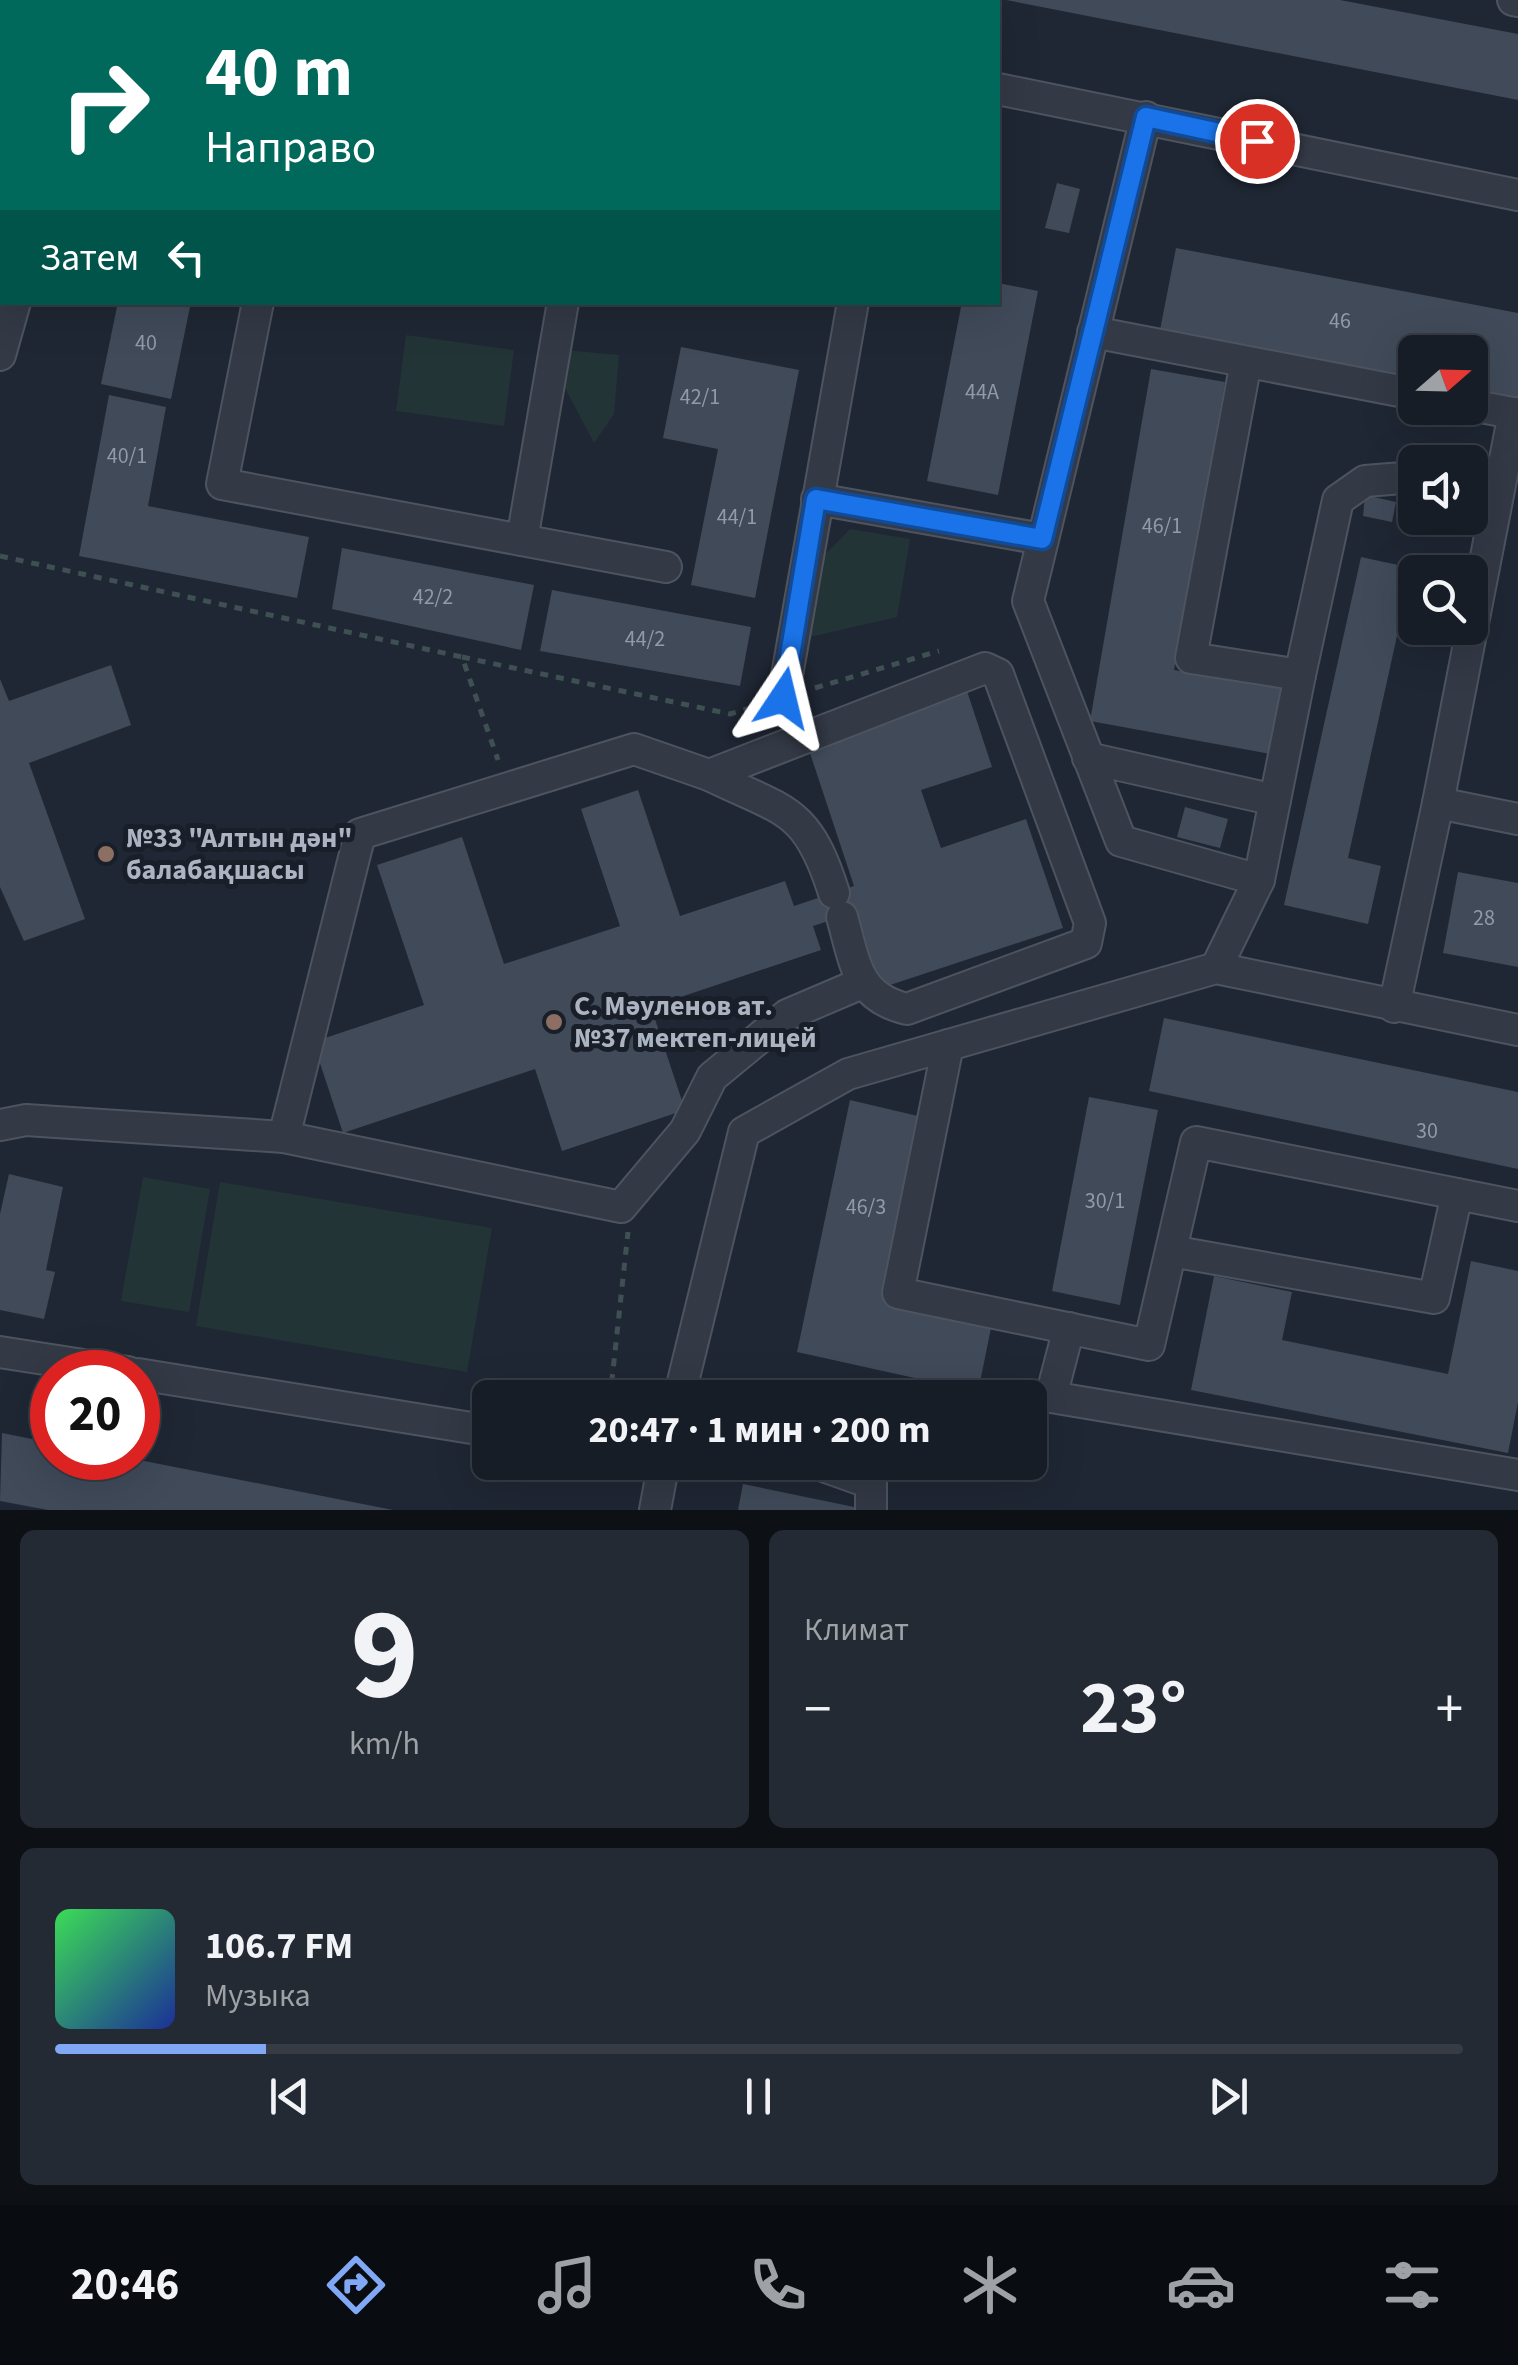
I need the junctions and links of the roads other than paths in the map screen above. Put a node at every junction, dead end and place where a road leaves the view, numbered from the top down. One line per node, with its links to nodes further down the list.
1 (1000, 89): 2 (street)
2 (1146, 117): 3 (street); 8 (street)
3 (1518, 196)
4 (14, 305): 9 (street)
5 (257, 305): 19 (street)
6 (562, 305): 19 (street)
7 (853, 305): 16 (street)
8 (1093, 332): 10 (street); 18 (street)
9 (0, 355)
10 (1246, 362): 11 (street); 21 (street)
11 (1398, 391)
12 (1488, 409): 13 (street)
13 (1516, 414): 15 (street)
14 (1398, 478): 21 (street)
15 (1488, 482)
16 (816, 499): 18 (street); 22 (street)
17 (1477, 535): 26 (street)
18 (1042, 539): 23 (street)
19 (522, 540): 20 (street)
20 (666, 567)
21 (1300, 675): 25 (street)
22 (783, 698)
23 (1088, 758): 25 (street); 28 (street)
24 (709, 775): 30 (street); 30 (street); 35 (street)
25 (1275, 800): 28 (street)
26 (1438, 802): 27 (street); 31 (street)
27 (1518, 818)
28 (1260, 880): 29 (street)
29 (1216, 968): 31 (street); 33 (street)
30 (862, 983): 35 (street)
31 (1394, 1007): 32 (street)
32 (1518, 1030)
33 (948, 1045): 39 (street); 43 (street)
34 (0, 1125): 35 (street)
35 (284, 1138)
36 (1457, 1194): 37 (street); 38 (street); 38 (street)
37 (1518, 1206)
38 (1171, 1250): 39 (street)
39 (1069, 1328): 45 (street)
40 (0, 1352): 41 (street)
41 (30, 1357)
42 (160, 1378): 44 (street)
43 (683, 1380)
44 (472, 1428)
45 (1518, 1475)
46 (661, 1480): 48 (street)
47 (865, 1480): 49 (street)
48 (655, 1510)
49 (872, 1510)

